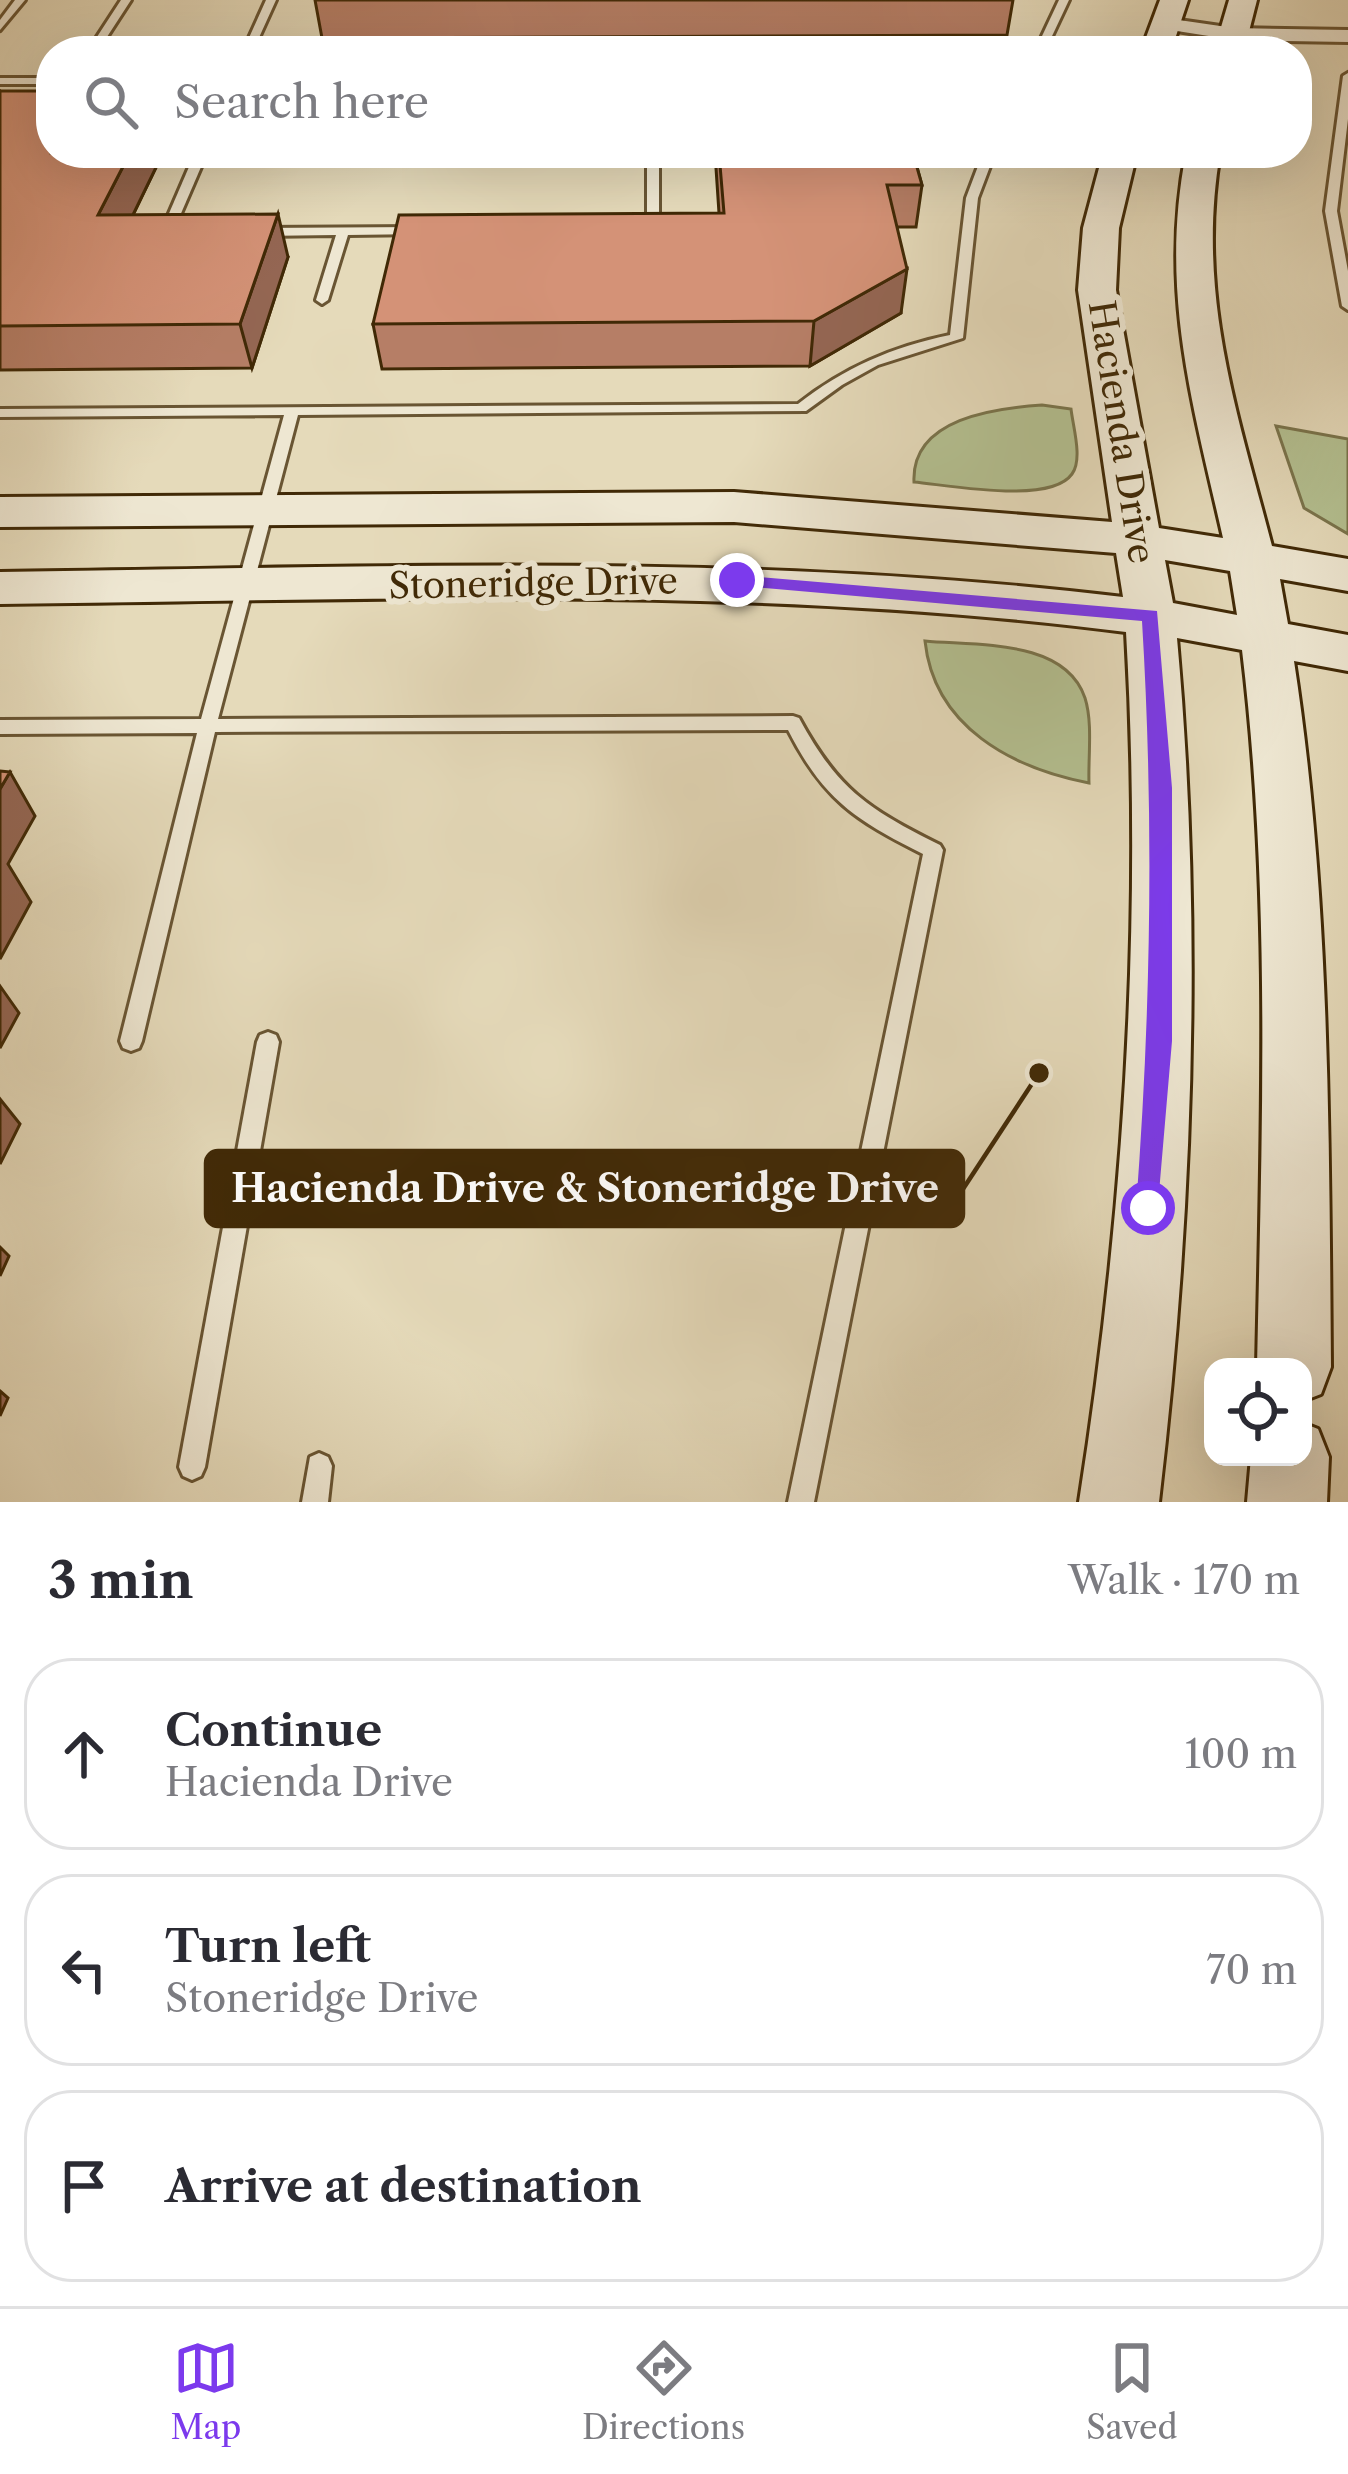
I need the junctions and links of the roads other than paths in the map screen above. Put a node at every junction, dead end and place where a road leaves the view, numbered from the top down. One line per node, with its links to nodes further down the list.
1 (20, 0): 7 (lane)
2 (126, 0): 8 (lane)
3 (271, 0): 9 (lane)
4 (1064, 0): 10 (lane)
5 (1243, 0): 12 (main road)
6 (1165, 25): 11 (street)
7 (0, 28)
8 (103, 36)
9 (256, 36)
10 (1047, 36)
11 (1208, 36)
12 (1234, 36)
13 (1348, 36): 14 (street)
14 (1312, 38)
15 (1312, 49): 16 (street)
16 (1348, 50)
17 (1348, 76): 20 (lane)
18 (0, 81): 19 (lane)
19 (36, 81)
20 (1346, 105): 32 (lane)
21 (195, 168): 29 (lane)
22 (653, 168): 26 (lane)
23 (983, 168): 33 (lane)
24 (1116, 168): 37 (main road, Hacienda Drive)
25 (1199, 168): 38 (main road)
26 (629, 230)
27 (343, 231): 28 (lane); 30 (lane); 31 (lane)
28 (438, 231)
29 (188, 232)
30 (254, 232)
31 (322, 300)
32 (1348, 306)
33 (292, 412): 34 (lane); 35 (lane)
34 (0, 413)
35 (262, 511): 36 (main road, Stoneridge Drive); 37 (main road, Stoneridge Drive); 40 (lane)
36 (0, 512)
37 (1139, 540): 38 (main road, Stoneridge Drive); 42 (main road, Hacienda Drive)
38 (1251, 558): 39 (main road, Stoneridge Drive); 43 (main road)
39 (1348, 575)
40 (242, 586): 41 (main road, Stoneridge Drive); 42 (main road, Stoneridge Drive); 45 (lane)
41 (0, 588)
42 (1150, 615): 43 (main road, Stoneridge Drive); 55 (main road, Hacienda Drive)
43 (1263, 634): 44 (main road, Stoneridge Drive); 49 (main road)
44 (1348, 653)
45 (212, 725): 46 (lane); 47 (lane); 54 (lane)
46 (0, 727)
47 (131, 1041)
48 (268, 1042): 52 (lane)
49 (1294, 1358)
50 (319, 1466): 53 (lane)
51 (1289, 1466): 56 (main road)
52 (193, 1467)
53 (315, 1502)
54 (801, 1502)
55 (1119, 1502)
56 (1287, 1502)

